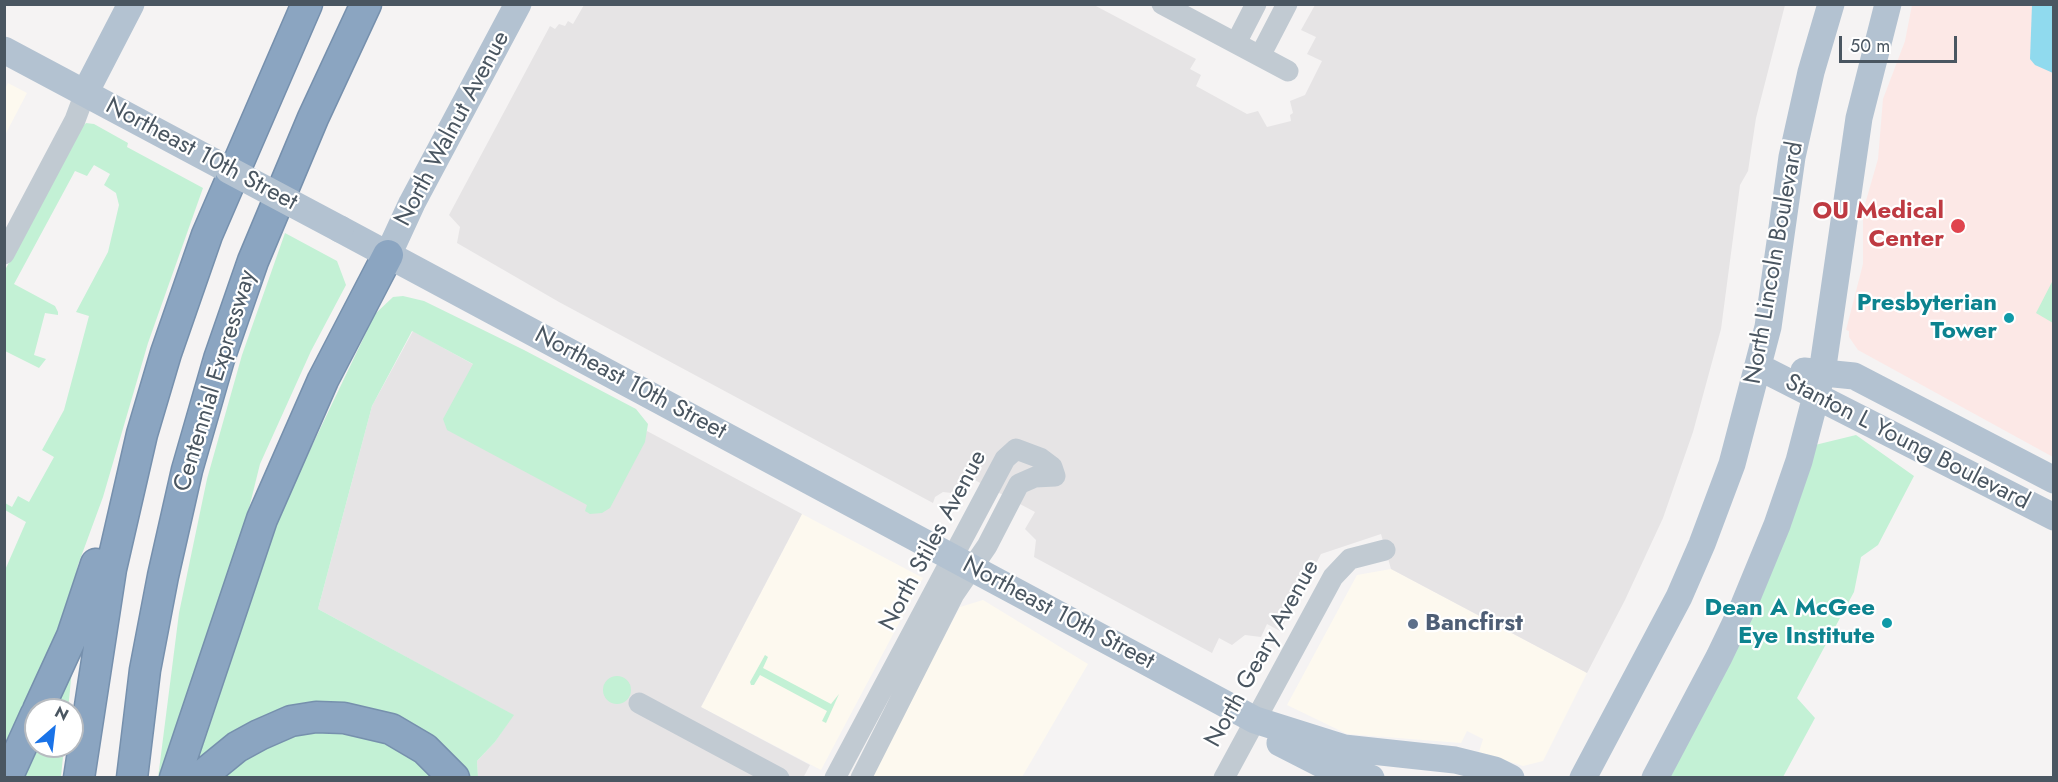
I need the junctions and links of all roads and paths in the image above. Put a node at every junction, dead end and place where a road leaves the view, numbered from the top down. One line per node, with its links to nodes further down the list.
1 (131, 4): 14 (main road)
2 (308, 4): 19 (highway)
3 (366, 4): 30 (highway, Centennial Expressway)
4 (518, 4): 16 (main road, North Walnut Avenue)
5 (1162, 4): 10 (street)
6 (1256, 4): 10 (street)
7 (1287, 4): 12 (street)
8 (1831, 4): 17 (main road, North Lincoln Boulevard)
9 (1888, 4): 18 (main road)
10 (1236, 43): 12 (street)
11 (4, 50): 14 (main road, Northeast 10th Street)
12 (1260, 56): 13 (street)
13 (1288, 72)
14 (85, 93): 15 (street); 16 (main road, Northeast 10th Street, bridge)
15 (4, 254)
16 (388, 255): 23 (main road, Northeast 10th Street); 31 (highway)
17 (1759, 367): 18 (main road, Stanton L Young Boulevard); 40 (main road, North Lincoln Boulevard)
18 (1819, 385): 20 (main road, Stanton L Young Boulevard); 21 (main road, Stanton L Young Boulevard); 41 (main road)
19 (142, 434): 24 (highway); 29 (highway)
20 (2054, 480)
21 (2054, 517)
22 (1385, 550): 26 (street, North Geary Avenue)
23 (962, 563): 23 (street, North Stiles Avenue); 26 (main road, Northeast 10th Street); 35 (street, North Stiles Avenue); 36 (street, North Stiles Avenue)
24 (43, 698)
25 (639, 704): 34 (street)
26 (1255, 720): 37 (street, North Geary Avenue); 38 (main road, Northeast 10th Street); 39 (main road, Northeast 10th Street)
27 (24, 740): 28 (highway)
28 (7, 777)
29 (79, 777)
30 (132, 777)
31 (175, 777)
32 (199, 777): 33 (highway)
33 (454, 777)
34 (779, 777)
35 (835, 777)
36 (861, 777)
37 (1224, 777)
38 (1371, 777)
39 (1512, 777)
40 (1583, 777)
41 (1655, 777)

